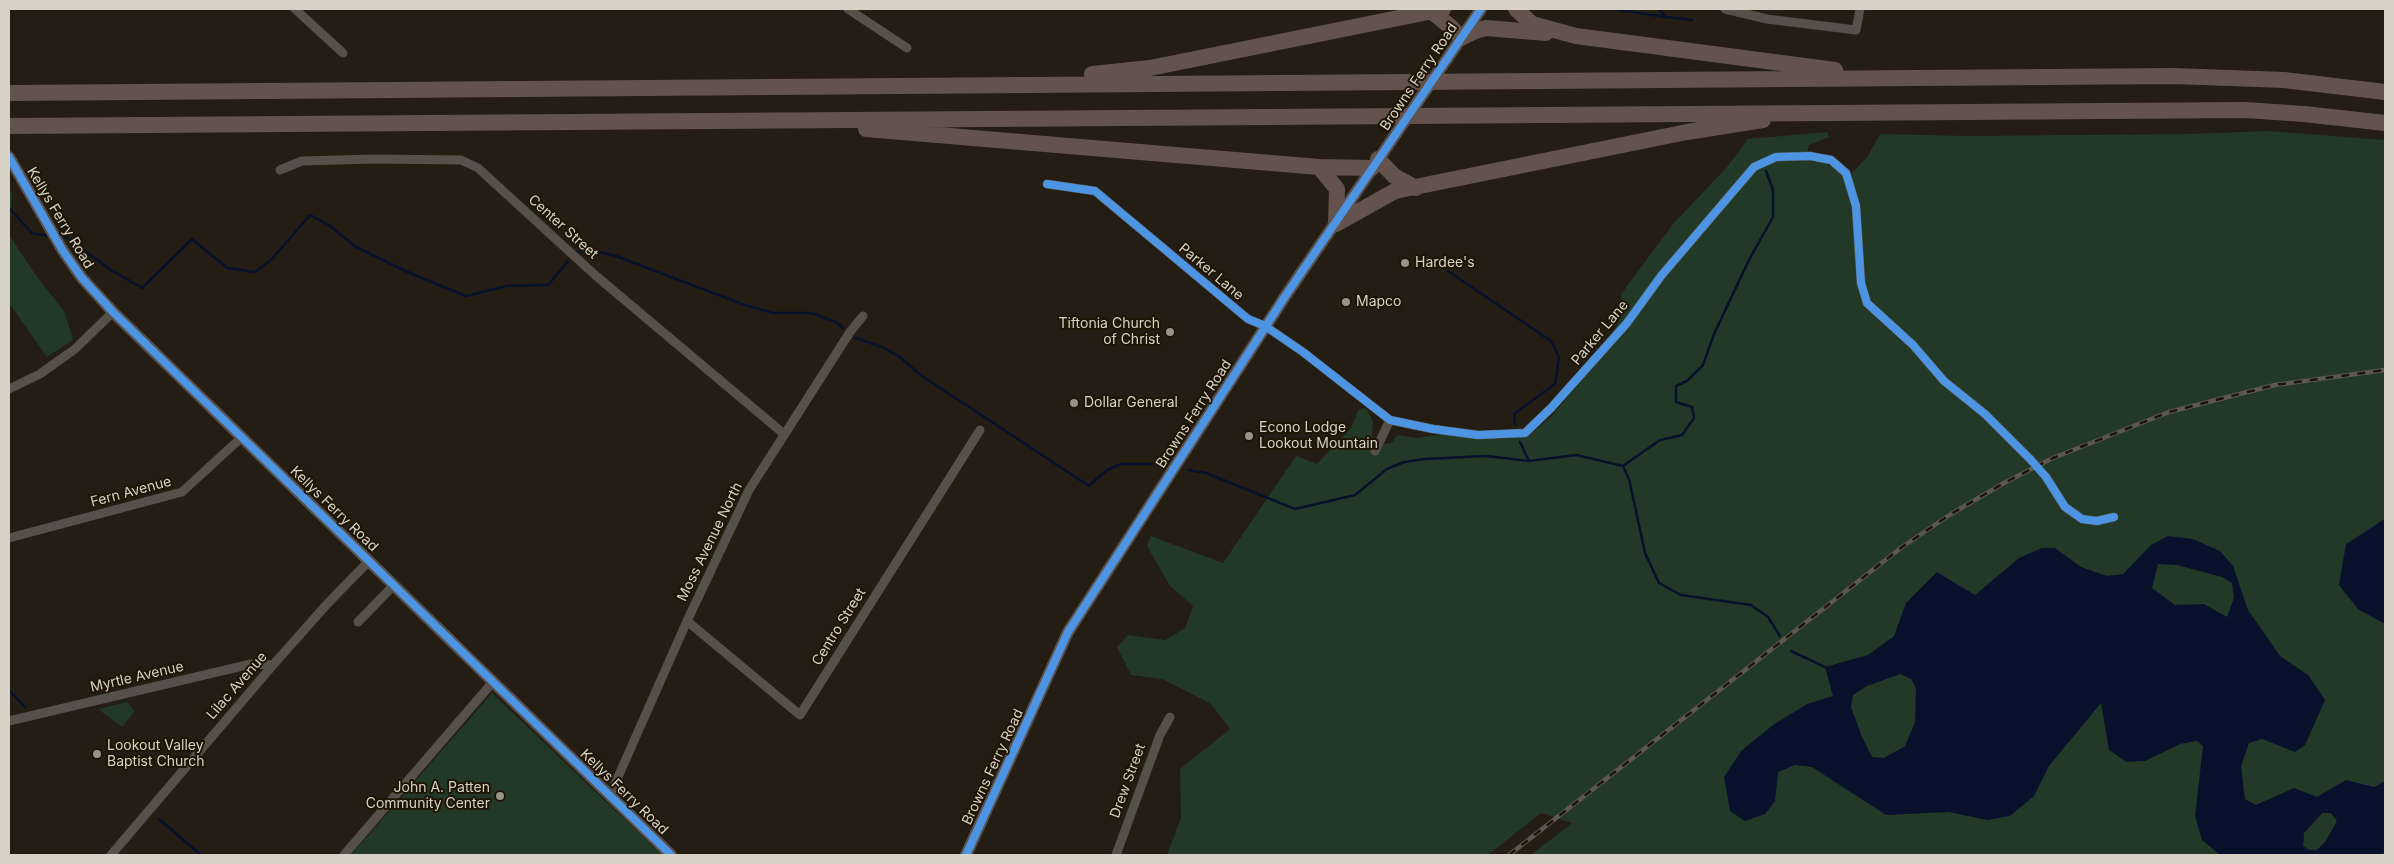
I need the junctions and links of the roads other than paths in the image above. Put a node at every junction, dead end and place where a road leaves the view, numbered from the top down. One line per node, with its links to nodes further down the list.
1 (295, 9): 11 (street)
2 (848, 9): 10 (street)
3 (1481, 9): 9 (street, Browns Ferry Road)
4 (1516, 9): 8 (highway)
5 (1724, 9): 6 (street)
6 (1860, 9)
7 (1437, 10): 9 (highway); 13 (highway)
8 (1576, 36): 9 (highway); 12 (highway)
9 (1461, 38): 21 (street, Browns Ferry Road)
10 (907, 48)
11 (343, 53)
12 (1897, 78): 13 (highway); 14 (highway)
13 (1050, 83): 15 (highway)
14 (2385, 92)
15 (9, 93)
16 (1792, 112): 17 (highway); 18 (highway); 25 (highway)
17 (761, 121): 19 (highway); 22 (highway)
18 (2385, 123)
19 (13, 126)
20 (9, 158): 27 (street, Kellys Ferry Road)
21 (1375, 164): 22 (highway); 25 (highway); 26 (street, Browns Ferry Road)
22 (1319, 167): 26 (highway)
23 (280, 170): 33 (street, Center Street)
24 (1047, 184): 29 (street, Parker Lane)
25 (1416, 188): 26 (highway)
26 (1336, 224): 29 (street, Browns Ferry Road)
27 (113, 312): 30 (street); 34 (street, Kellys Ferry Road)
28 (862, 316): 33 (street, Moss Avenue North)
29 (1265, 326): 31 (street, Parker Lane); 52 (street, Browns Ferry Road)
30 (9, 389)
31 (1390, 420): 35 (street); 36 (street, Parker Lane)
32 (980, 430): 42 (street, Centro Street)
33 (784, 434): 42 (street, Moss Avenue North)
34 (242, 438): 39 (street, Fern Avenue); 40 (street, Kellys Ferry Road)
35 (1375, 451)
36 (2030, 459)
37 (2046, 477): 38 (street)
38 (2114, 517)
39 (9, 538)
40 (369, 561): 41 (street, Kellys Ferry Road); 44 (street, Lilac Avenue)
41 (393, 586): 43 (street); 45 (street, Kellys Ferry Road)
42 (687, 621): 48 (street, Moss Avenue North)
43 (358, 622)
44 (273, 665): 47 (street, Myrtle Avenue); 49 (street, Lilac Avenue)
45 (492, 684): 48 (street, Kellys Ferry Road); 50 (street)
46 (1170, 717): 53 (street, Drew Street)
47 (9, 721)
48 (610, 795): 51 (street, Kellys Ferry Road)
49 (111, 855)
50 (344, 855)
51 (671, 855)
52 (966, 855)
53 (1116, 855)

